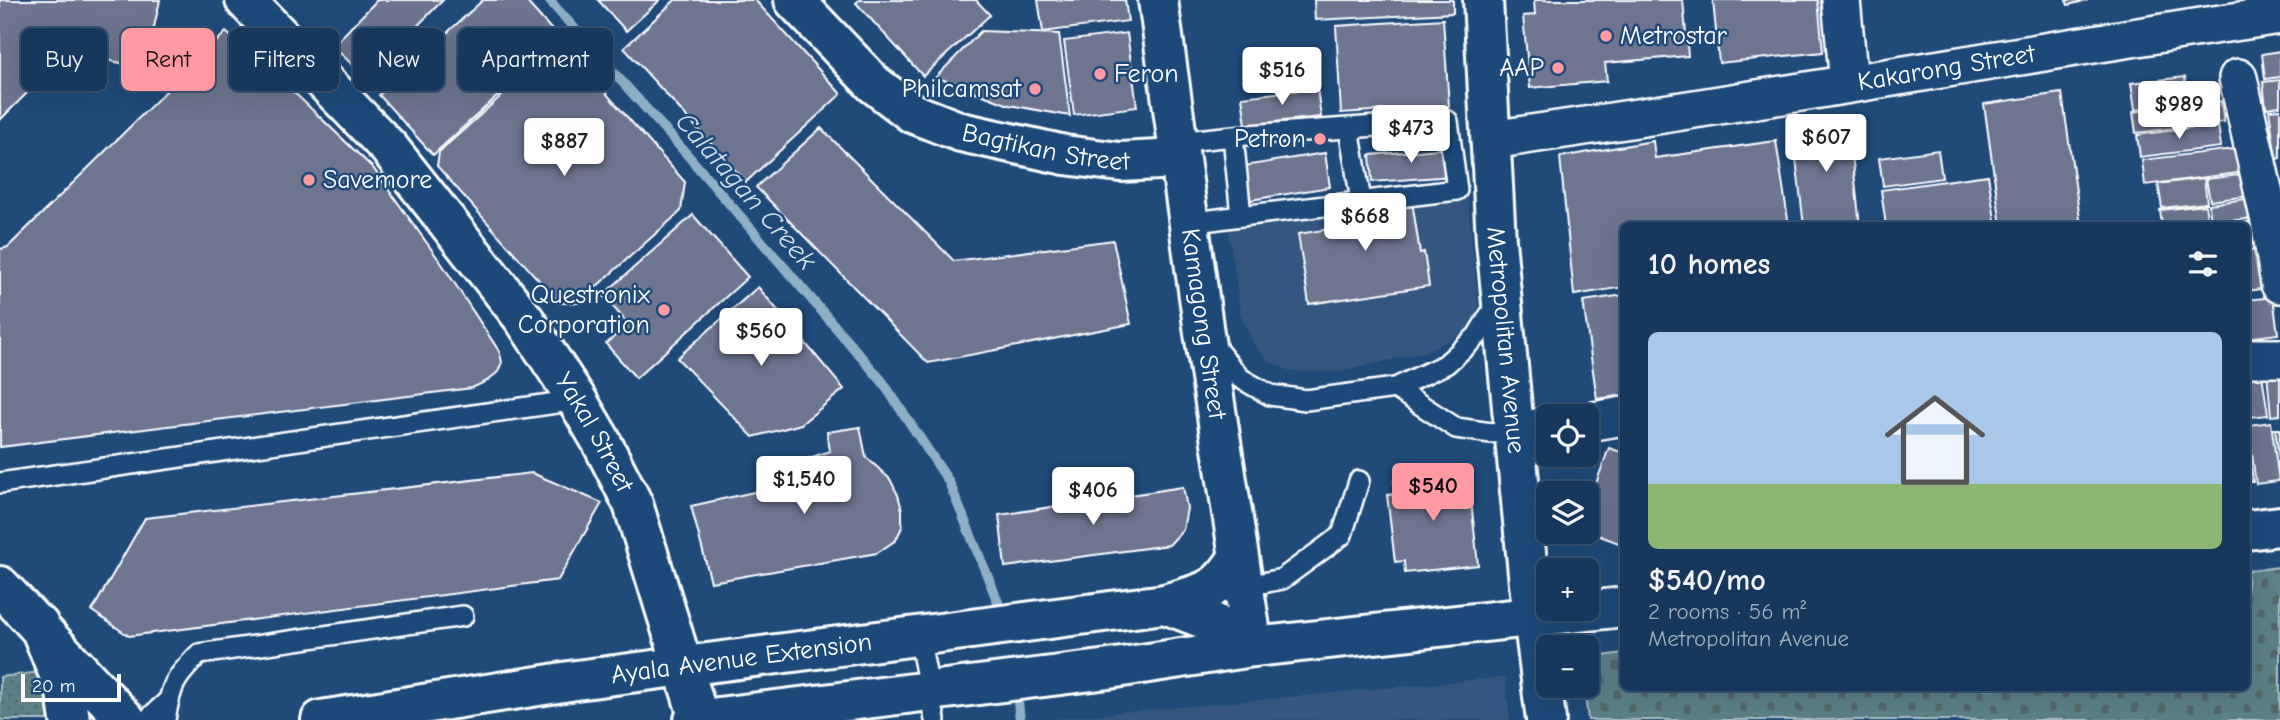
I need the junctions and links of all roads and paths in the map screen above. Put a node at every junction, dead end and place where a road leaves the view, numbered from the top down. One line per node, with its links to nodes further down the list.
1 (245, 0): 23 (main road, Yakal Street)
2 (794, 0): 13 (main road, Bagtikan Street)
3 (1158, 0): 13 (main road, Kamagong Street)
4 (1483, 0): 12 (main road, Metropolitan Avenue)
5 (1841, 0): 9 (street)
6 (2189, 14): 7 (street, Kakarong Street); 9 (street, Kakarong Street)
7 (2280, 15)
8 (2238, 78): 17 (street)
9 (1849, 83): 12 (street, Kakarong Street)
10 (1349, 128): 11 (lane); 12 (lane); 14 (lane)
11 (1233, 136): 13 (lane); 15 (lane)
12 (1471, 143): 14 (lane); 18 (main road, Metropolitan Avenue)
13 (1178, 150): 16 (main road, Kamagong Street)
14 (1360, 201): 15 (lane)
15 (1241, 216): 16 (lane)
16 (1189, 223): 19 (main road, Kamagong Street)
17 (2280, 284)
18 (1501, 296): 22 (lane); 26 (main road, Metropolitan Avenue)
19 (1204, 334): 22 (lane); 31 (main road, Kamagong Street)
20 (2250, 358): 21 (street)
21 (2280, 358)
22 (1395, 388): 26 (lane)
23 (577, 400): 28 (lane); 40 (main road, Yakal Street)
24 (1620, 417): 25 (street)
25 (1599, 420)
26 (1532, 428): 36 (main road, Metropolitan Avenue)
27 (1359, 481): 31 (lane)
28 (0, 483)
29 (2280, 526): 30 (main road)
30 (2250, 530)
31 (1240, 573): 33 (main road, Ayala Avenue Extension); 39 (main road, Kamagong Street)
32 (0, 586): 37 (main road)
33 (1165, 604): 38 (main road, Ayala Avenue Extension); 39 (main road, Ayala Avenue Extension)
34 (1620, 607): 36 (main road, Ayala Avenue Extension)
35 (463, 615): 41 (lane)
36 (1535, 616): 39 (main road, Ayala Avenue Extension); 50 (main road, Metropolitan Avenue)
37 (39, 625): 44 (main road); 45 (main road)
38 (919, 636): 40 (main road, Ayala Avenue Extension); 42 (lane)
39 (1252, 647): 42 (main road, Ayala Avenue Extension)
40 (684, 666): 43 (main road, Yakal Street); 48 (main road, Ayala Avenue Extension)
41 (169, 700): 46 (lane); 47 (lane)
42 (932, 706): 43 (main road, Ayala Avenue Extension)
43 (699, 719): 49 (main road, Ayala Avenue Extension)
44 (70, 720)
45 (126, 720)
46 (147, 720)
47 (166, 720)
48 (321, 720)
49 (694, 720)
50 (1546, 720)

